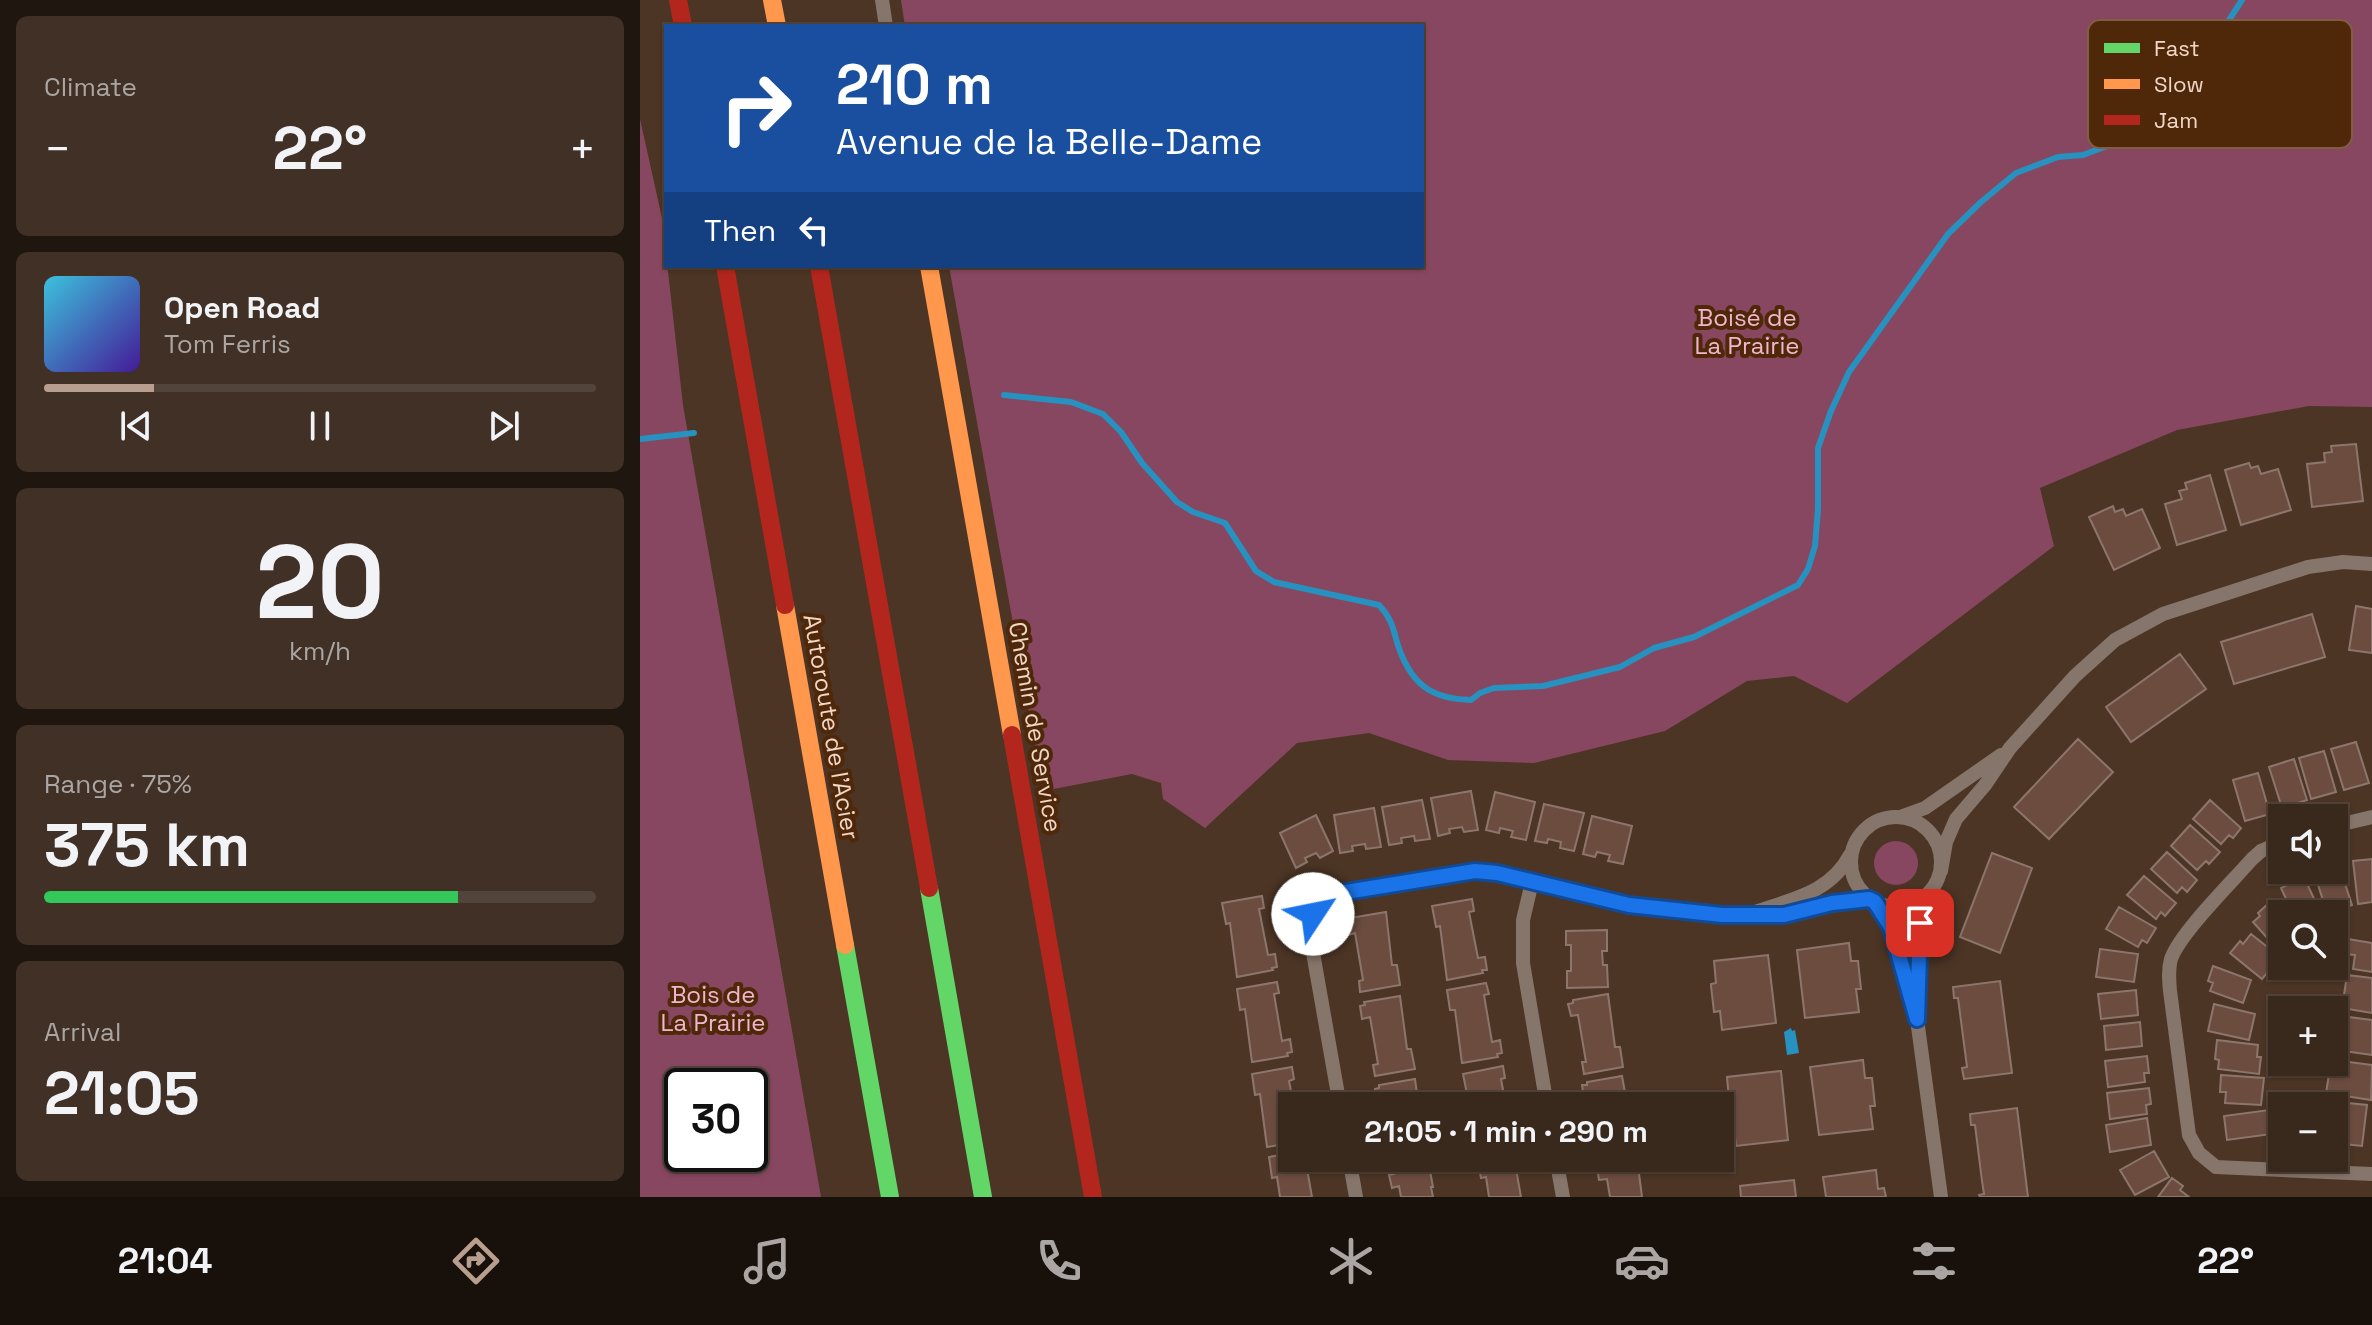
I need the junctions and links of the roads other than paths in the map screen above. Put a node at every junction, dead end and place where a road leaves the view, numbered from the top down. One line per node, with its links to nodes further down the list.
1 (678, 0): 4 (main road)
2 (772, 0): 5 (main road)
3 (882, 0): 6 (street)
4 (683, 24)
5 (777, 24)
6 (886, 24)
7 (725, 268): 28 (main road, Autoroute de l'Acier)
8 (819, 268): 29 (main road)
9 (929, 268): 30 (main road, Chemin de Service)
10 (2372, 564): 11 (street)
11 (2010, 748): 12 (street); 17 (street)
12 (1900, 817): 16 (street); 17 (street)
13 (2372, 817): 14 (street)
14 (2348, 823)
15 (2268, 848): 27 (street)
16 (1853, 849): 20 (street); 21 (street)
17 (1941, 871): 19 (street)
18 (1532, 882): 21 (street); 23 (street); 24 (street)
19 (1928, 895): 20 (street); 22 (street)
20 (1872, 900): 21 (street); 22 (street)
21 (1747, 915)
22 (1917, 1019): 33 (street)
23 (1338, 1092)
24 (1545, 1092)
25 (1352, 1172): 31 (street)
26 (1559, 1172): 32 (street)
27 (2372, 1174)
28 (890, 1197)
29 (983, 1197)
30 (1093, 1197)
31 (1356, 1197)
32 (1563, 1197)
33 (1941, 1197)

